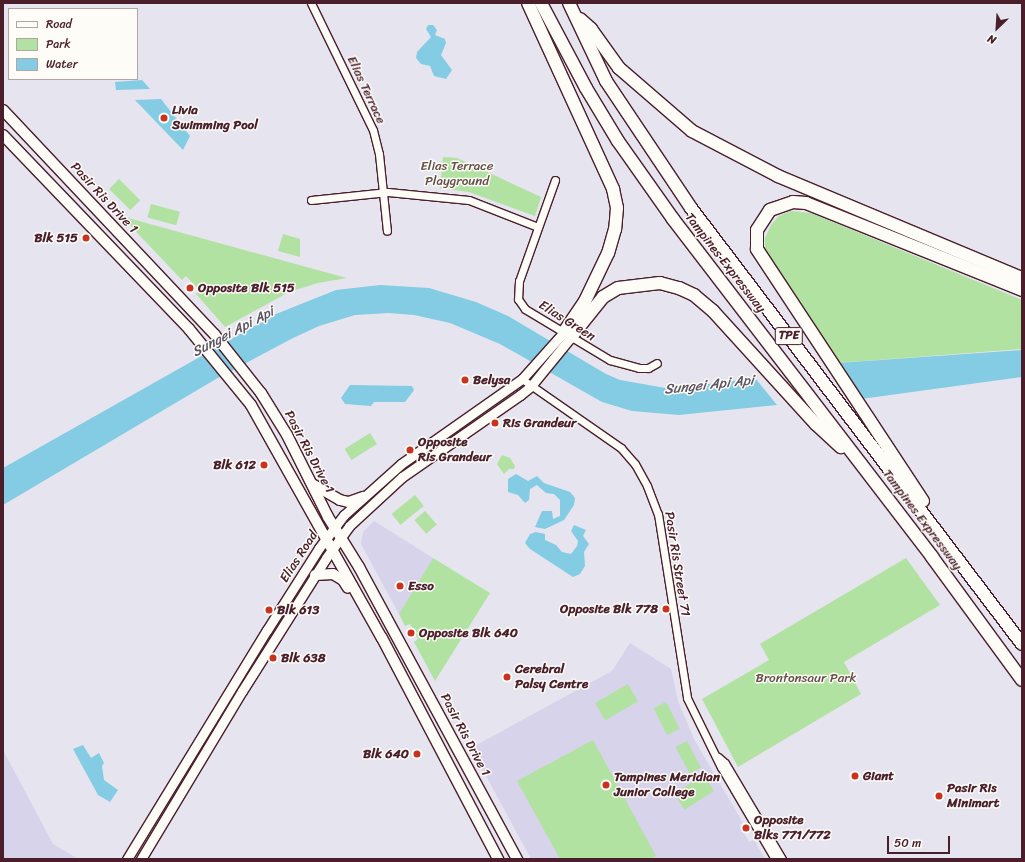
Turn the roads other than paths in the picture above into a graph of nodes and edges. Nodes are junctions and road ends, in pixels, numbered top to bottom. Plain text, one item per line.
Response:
1 (311, 3) edge
2 (528, 3) edge
3 (541, 3) edge
4 (569, 3) edge
5 (576, 16) junction
6 (3, 110) edge
7 (3, 135) edge
8 (555, 180) dead end
9 (383, 192) junction
10 (311, 200) dead end
11 (538, 227) junction
12 (387, 232) dead end
13 (1022, 278) edge
14 (1022, 290) edge
15 (568, 335) junction
16 (559, 345) junction
17 (658, 363) dead end
18 (522, 379) junction
19 (531, 386) junction
20 (865, 469) junction
21 (314, 485) junction
22 (363, 497) junction
23 (335, 527) junction
24 (341, 536) junction
25 (326, 538) junction
26 (332, 549) junction
27 (316, 575) junction
28 (979, 588) junction
29 (368, 612) junction
30 (990, 637) junction
31 (1022, 644) edge
32 (1022, 680) edge
33 (1022, 687) edge
34 (717, 757) junction
35 (127, 859) edge
36 (141, 859) edge
37 (498, 859) edge
38 (517, 859) edge
39 (775, 859) edge
40 (782, 859) edge

1 - 9 street, Elias Terrace
2 - 15 highway
3 - 20 highway, Tampines Expressway / TPE
4 - 5 highway, Tampines Expressway / TPE
5 - 13 highway
5 - 28 highway, Tampines Expressway / TPE
6 - 21 main road, Pasir Ris Drive 1
7 - 25 main road, Pasir Ris Drive 1
8 - 11 street, Elias Green
9 - 10 street
9 - 11 street
9 - 12 street, Elias Terrace
11 - 15 street, Elias Green
14 - 28 highway
15 - 16 main road, Elias Road
15 - 17 street, Elias Green
15 - 20 highway
16 - 18 main road, Elias Road
16 - 19 main road, Elias Road
18 - 19 street, Pasir Ris Street 71
18 - 22 main road, Elias Road
19 - 24 main road, Elias Road
19 - 34 street, Pasir Ris Street 71
20 - 30 highway, Tampines Expressway / TPE
21 - 22 main road
21 - 23 main road, Pasir Ris Drive 1
22 - 23 main road, Elias Road
23 - 24 main road, Pasir Ris Drive 1
23 - 25 main road, Elias Road
24 - 26 main road, Elias Road
24 - 38 main road, Pasir Ris Drive 1
25 - 26 main road, Pasir Ris Drive 1
25 - 35 main road, Elias Road
26 - 27 main road, Elias Road
26 - 29 main road, Pasir Ris Drive 1
27 - 29 main road
27 - 36 main road, Elias Road
28 - 31 highway, Tampines Expressway / TPE
29 - 37 main road, Pasir Ris Drive 1
30 - 32 highway, Tampines Expressway / TPE
30 - 33 highway
34 - 39 street, Pasir Ris Street 71
34 - 40 street, Pasir Ris Street 71

